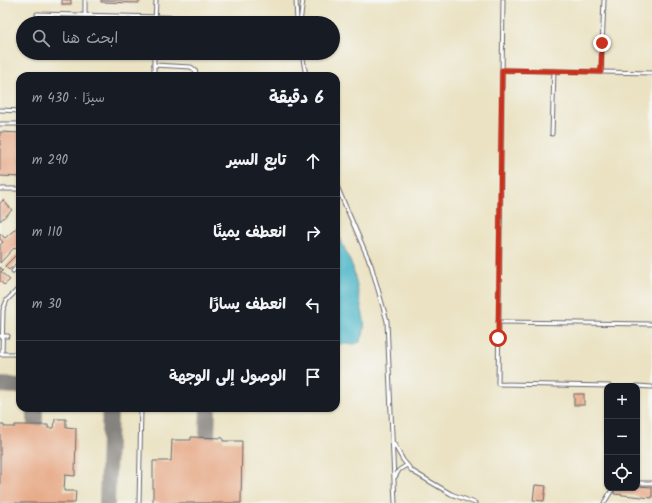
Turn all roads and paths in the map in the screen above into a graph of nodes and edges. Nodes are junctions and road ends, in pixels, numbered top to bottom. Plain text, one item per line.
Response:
1 (85, 0) edge
2 (156, 0) edge
3 (296, 0) edge
4 (303, 0) edge
5 (503, 0) edge
6 (604, 0) edge
7 (37, 14) dead end
8 (85, 15) junction
9 (120, 16) edge
10 (155, 16) edge
11 (298, 16) edge
12 (300, 16) edge
13 (154, 60) edge
14 (303, 60) edge
15 (154, 65) junction
16 (502, 70) junction
17 (554, 71) junction
18 (154, 72) edge
19 (196, 72) edge
20 (305, 72) edge
21 (601, 72) junction
22 (652, 73) edge
23 (0, 110) edge
24 (16, 111) edge
25 (0, 124) edge
26 (16, 124) edge
27 (552, 134) dead end
28 (0, 189) edge
29 (16, 189) edge
30 (340, 193) edge
31 (16, 268) edge
32 (13, 271) dead end
33 (16, 291) edge
34 (498, 322) junction
35 (652, 324) edge
36 (1, 336) edge
37 (8, 336) dead end
38 (1, 354) edge
39 (16, 354) edge
40 (604, 386) edge
41 (640, 386) edge
42 (652, 387) edge
43 (141, 412) edge
44 (393, 442) junction
45 (407, 466) junction
46 (394, 480) junction
47 (640, 483) edge
48 (652, 483) edge
49 (611, 491) edge
50 (139, 503) edge
51 (395, 503) edge
52 (475, 503) edge
53 (604, 503) edge

1 - 8 lane
2 - 10 lane
3 - 11 lane
4 - 12 lane
5 - 16 lane
6 - 21 lane
7 - 8 lane
8 - 9 lane
13 - 15 lane
14 - 20 lane
15 - 18 lane
15 - 19 lane
16 - 17 lane
16 - 34 lane
17 - 21 lane
17 - 27 lane
21 - 22 lane
23 - 24 lane
25 - 26 lane
28 - 29 lane
30 - 44 lane
31 - 32 lane
33 - 36 lane
34 - 35 lane
34 - 40 lane
36 - 37 lane
36 - 38 lane
38 - 39 lane
41 - 42 lane
43 - 50 lane
44 - 45 lane
44 - 46 lane
45 - 46 lane
45 - 52 lane
46 - 51 lane
47 - 48 lane
49 - 53 lane

